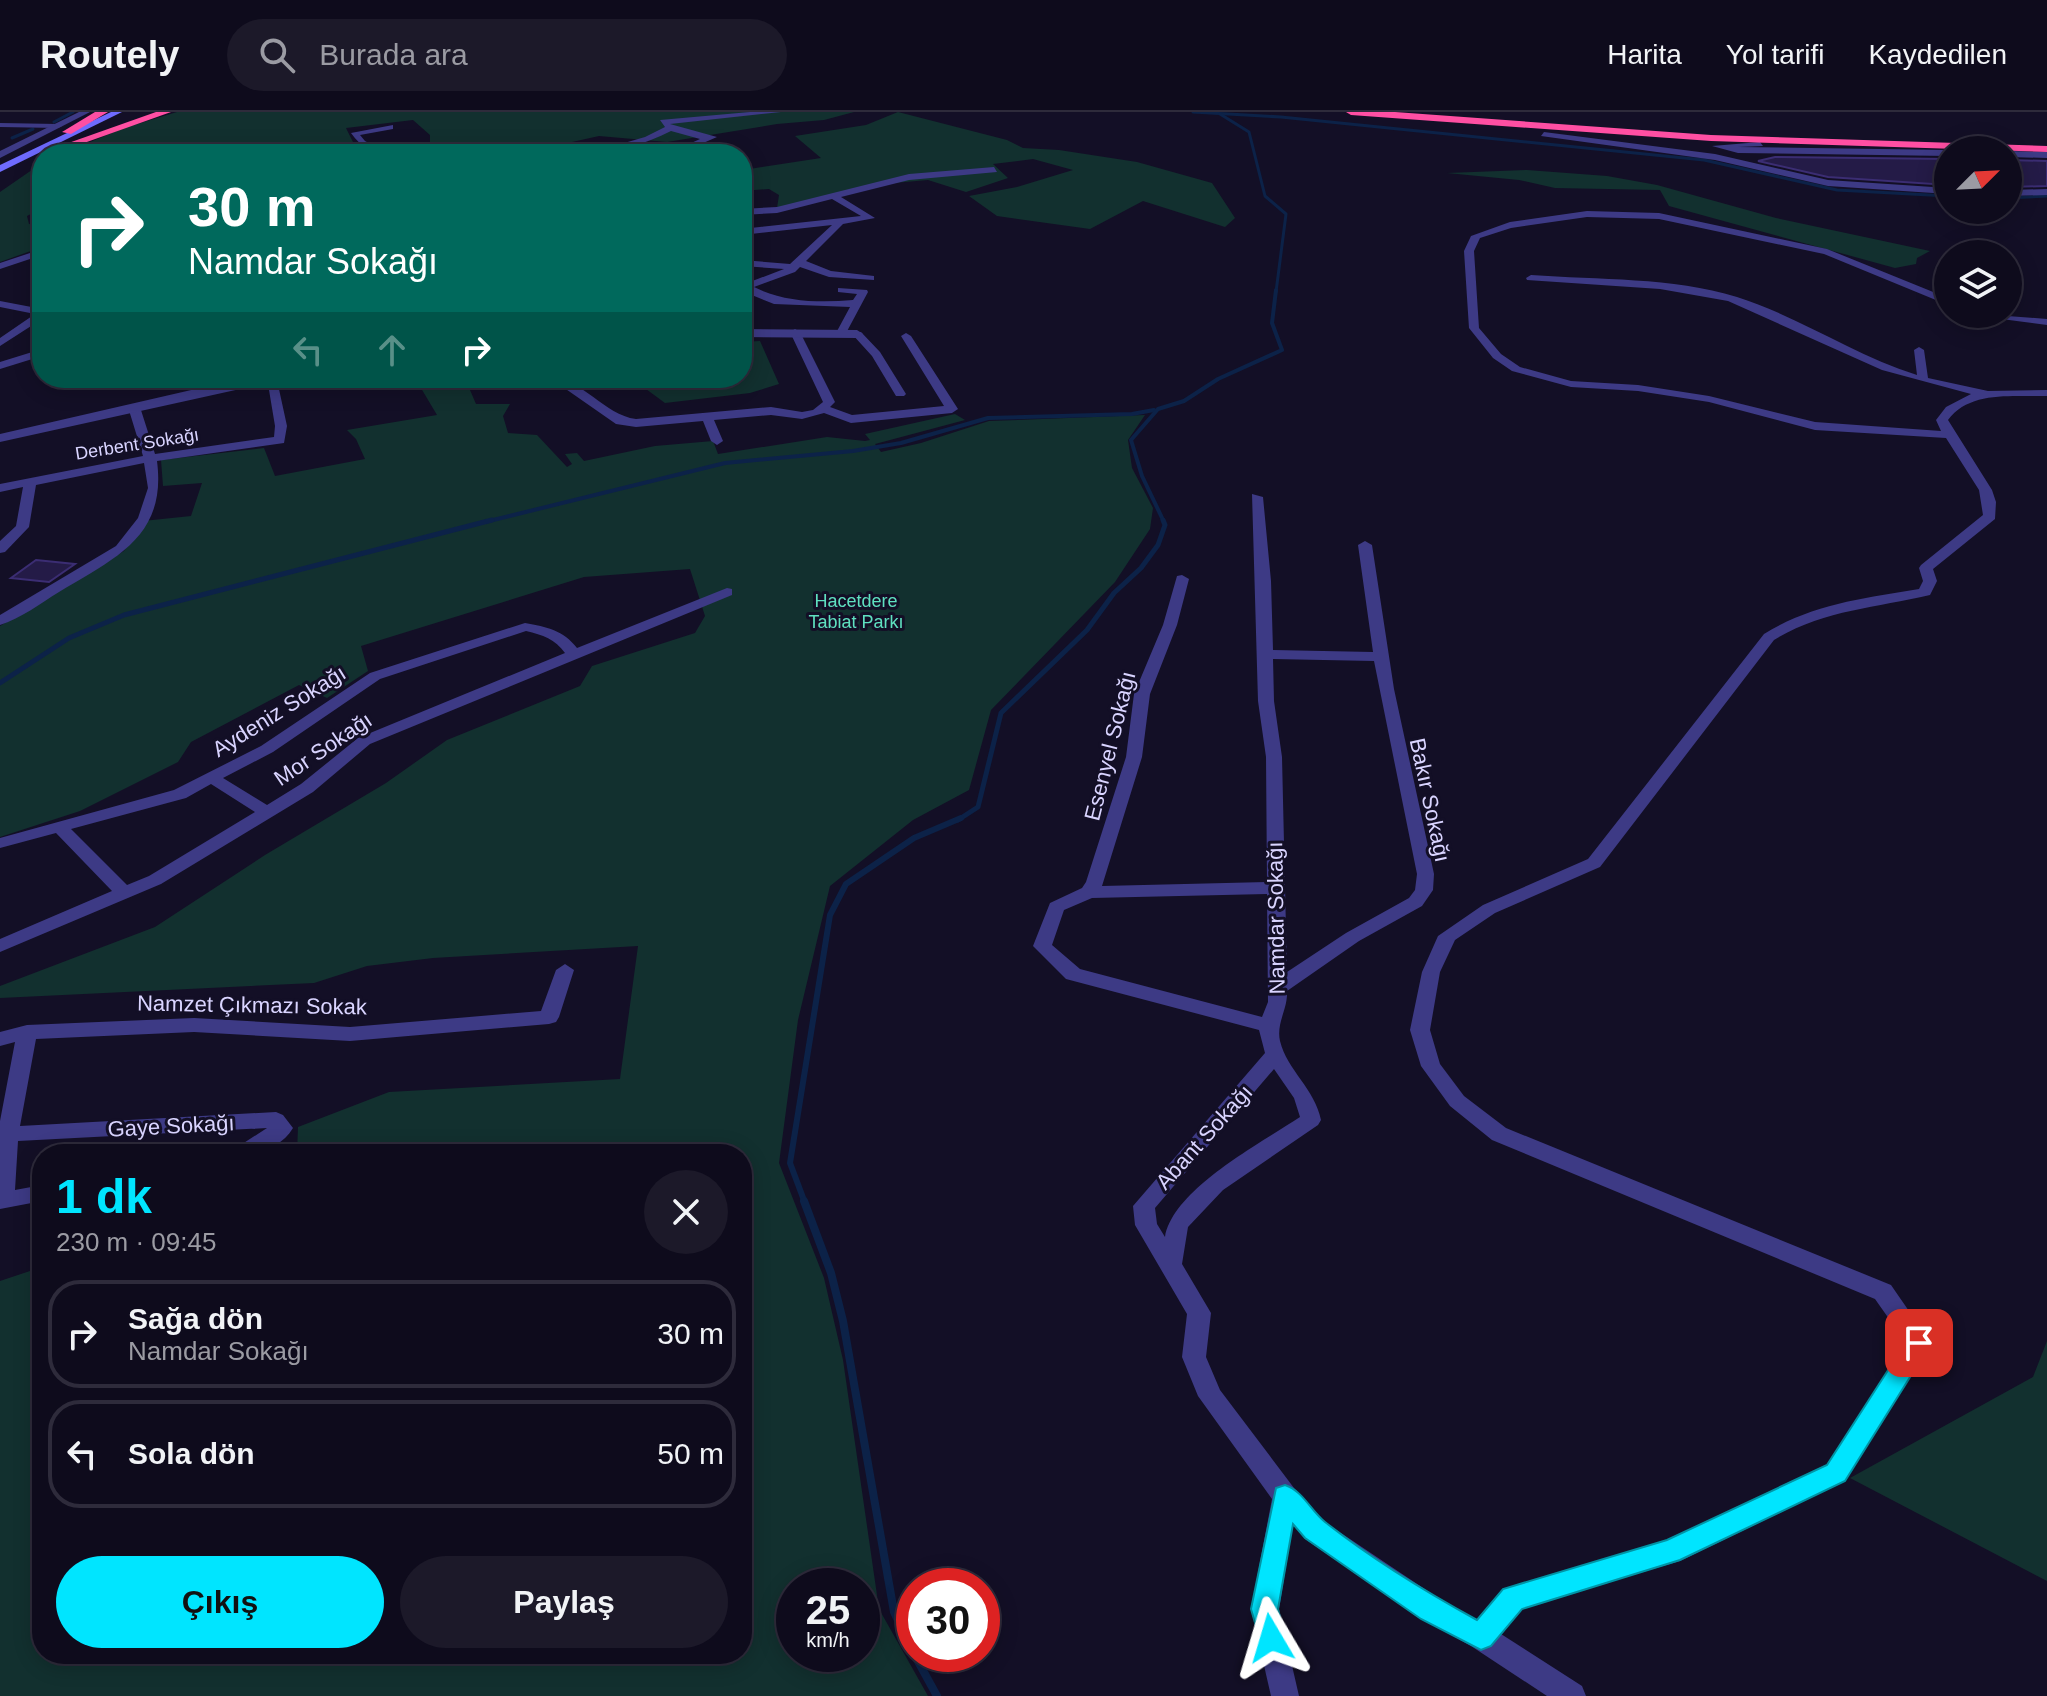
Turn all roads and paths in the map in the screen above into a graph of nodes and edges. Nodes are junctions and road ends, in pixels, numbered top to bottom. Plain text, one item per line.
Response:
1 (86, 112) edge
2 (103, 112) edge
3 (118, 112) edge
4 (136, 112) edge
5 (166, 112) edge
6 (656, 112) edge
7 (777, 112) edge
8 (1351, 112) edge
9 (1405, 112) edge
10 (1335, 113) edge
11 (0, 125) edge
12 (667, 125) junction
13 (58, 126) junction
14 (390, 127) dead end
15 (1544, 134) joint
16 (1624, 143) junction
17 (60, 144) junction
18 (364, 144) edge
19 (626, 144) edge
20 (697, 144) edge
21 (1760, 144) joint
22 (1716, 146) junction
23 (1934, 149) edge
24 (2047, 150) edge
25 (2022, 152) edge
26 (1934, 153) edge
27 (0, 155) edge
28 (32, 156) edge
29 (32, 163) edge
30 (0, 169) edge
31 (994, 170) dead end
32 (0, 180) edge
33 (1934, 188) edge
34 (2047, 192) edge
35 (2022, 193) edge
36 (835, 197) junction
37 (777, 210) junction
38 (752, 211) edge
39 (838, 224) junction
40 (787, 228) junction
41 (752, 230) edge
42 (32, 255) edge
43 (752, 264) edge
44 (0, 266) edge
45 (794, 266) junction
46 (870, 278) dead end
47 (1531, 278) dead end
48 (752, 285) edge
49 (842, 290) dead end
50 (752, 291) edge
51 (1934, 296) edge
52 (857, 303) junction
53 (0, 304) edge
54 (32, 311) edge
55 (2022, 319) edge
56 (32, 320) edge
57 (2047, 322) edge
58 (795, 332) junction
59 (752, 333) edge
60 (841, 333) junction
61 (857, 334) joint
62 (906, 336) dead end
63 (0, 343) edge
64 (1919, 350) dead end
65 (32, 355) edge
66 (0, 366) edge
67 (1923, 380) junction
68 (232, 388) edge
69 (279, 388) edge
70 (571, 388) edge
71 (2047, 393) edge
72 (900, 394) dead end
73 (1993, 394) junction
74 (2047, 401) edge
75 (134, 407) junction
76 (824, 409) junction
77 (707, 417) junction
78 (1948, 435) junction
79 (0, 438) edge
80 (717, 441) dead end
81 (150, 458) junction
82 (30, 481) junction
83 (0, 488) edge
84 (1257, 497) dead end
85 (1365, 545) dead end
86 (0, 549) edge
87 (1182, 579) dead end
88 (727, 592) dead end
89 (0, 621) edge
90 (573, 653) junction
91 (1265, 654) junction
92 (1381, 657) junction
93 (212, 778) junction
94 (267, 812) junction
95 (60, 827) junction
96 (0, 843) edge
97 (1276, 888) junction
98 (123, 892) junction
99 (1089, 892) junction
100 (0, 946) edge
101 (565, 970) dead end
102 (1278, 988) junction
103 (1269, 1026) junction
104 (27, 1032) junction
105 (0, 1039) edge
106 (1275, 1055) junction
107 (8, 1134) junction
108 (258, 1144) edge
109 (32, 1195) edge
110 (2, 1201) edge
111 (1171, 1263) junction
112 (1285, 1496) junction
113 (1481, 1637) junction
114 (1285, 1696) edge
115 (1572, 1696) edge

1 - 13 street
2 - 17 highway
3 - 17 main road
4 - 17 main road
5 - 17 highway
6 - 12 street
7 - 12 street
8 - 24 highway
9 - 24 highway
10 - 15 highway
11 - 13 street
12 - 19 street
12 - 20 street
13 - 27 street
14 - 18 street
15 - 16 street
16 - 22 street
16 - 33 street
21 - 22 street
21 - 23 highway
22 - 26 street
24 - 25 highway
28 - 30 main road
29 - 32 main road
31 - 36 street
34 - 35 street
36 - 37 street
36 - 39 street
37 - 38 street
37 - 40 street
39 - 40 street
39 - 45 street
40 - 41 street
42 - 44 street
43 - 45 street
45 - 46 street
45 - 48 street
47 - 67 street
49 - 52 street
50 - 52 street
51 - 78 street
52 - 60 street
53 - 54 street
55 - 57 street
56 - 63 street
58 - 59 street
58 - 60 street
58 - 76 street
60 - 61 street
61 - 72 street
62 - 76 street
64 - 67 street
65 - 66 street
67 - 73 street
68 - 75 street
69 - 81 street, Derbent Sokağı
70 - 77 street
71 - 73 street
73 - 74 street
73 - 78 street
75 - 79 street
75 - 81 street
76 - 77 street
77 - 80 street
78 - 113 street
81 - 82 street, Derbent Sokağı
81 - 89 street
82 - 83 street, Derbent Sokağı
82 - 86 street
84 - 91 street, Namdar Sokağı
85 - 92 street, Bakır Sokağı
87 - 99 street, Esenyel Sokağı
88 - 90 street, Mor Sokağı
90 - 93 street, Aydeniz Sokağı
90 - 94 street, Mor Sokağı
91 - 92 street
91 - 97 street, Namdar Sokağı
92 - 102 street, Bakır Sokağı
93 - 94 street
93 - 95 street, Aydeniz Sokağı
94 - 98 street, Mor Sokağı
95 - 96 street, Aydeniz Sokağı
95 - 98 street
97 - 99 street
97 - 102 street, Namdar Sokağı
98 - 100 street, Mor Sokağı
99 - 103 street
101 - 104 street, Namzet Çıkmazı Sokak
102 - 103 street, Namdar Sokağı
103 - 106 street, Namdar Sokağı
104 - 105 street, Namzet Çıkmazı Sokak
104 - 107 street
106 - 111 street, Abant Sokağı
106 - 111 street, Namdar Sokağı
107 - 108 street, Gaye Sokağı
107 - 110 street
109 - 110 street
111 - 112 street
112 - 113 street
112 - 114 street
113 - 115 street

